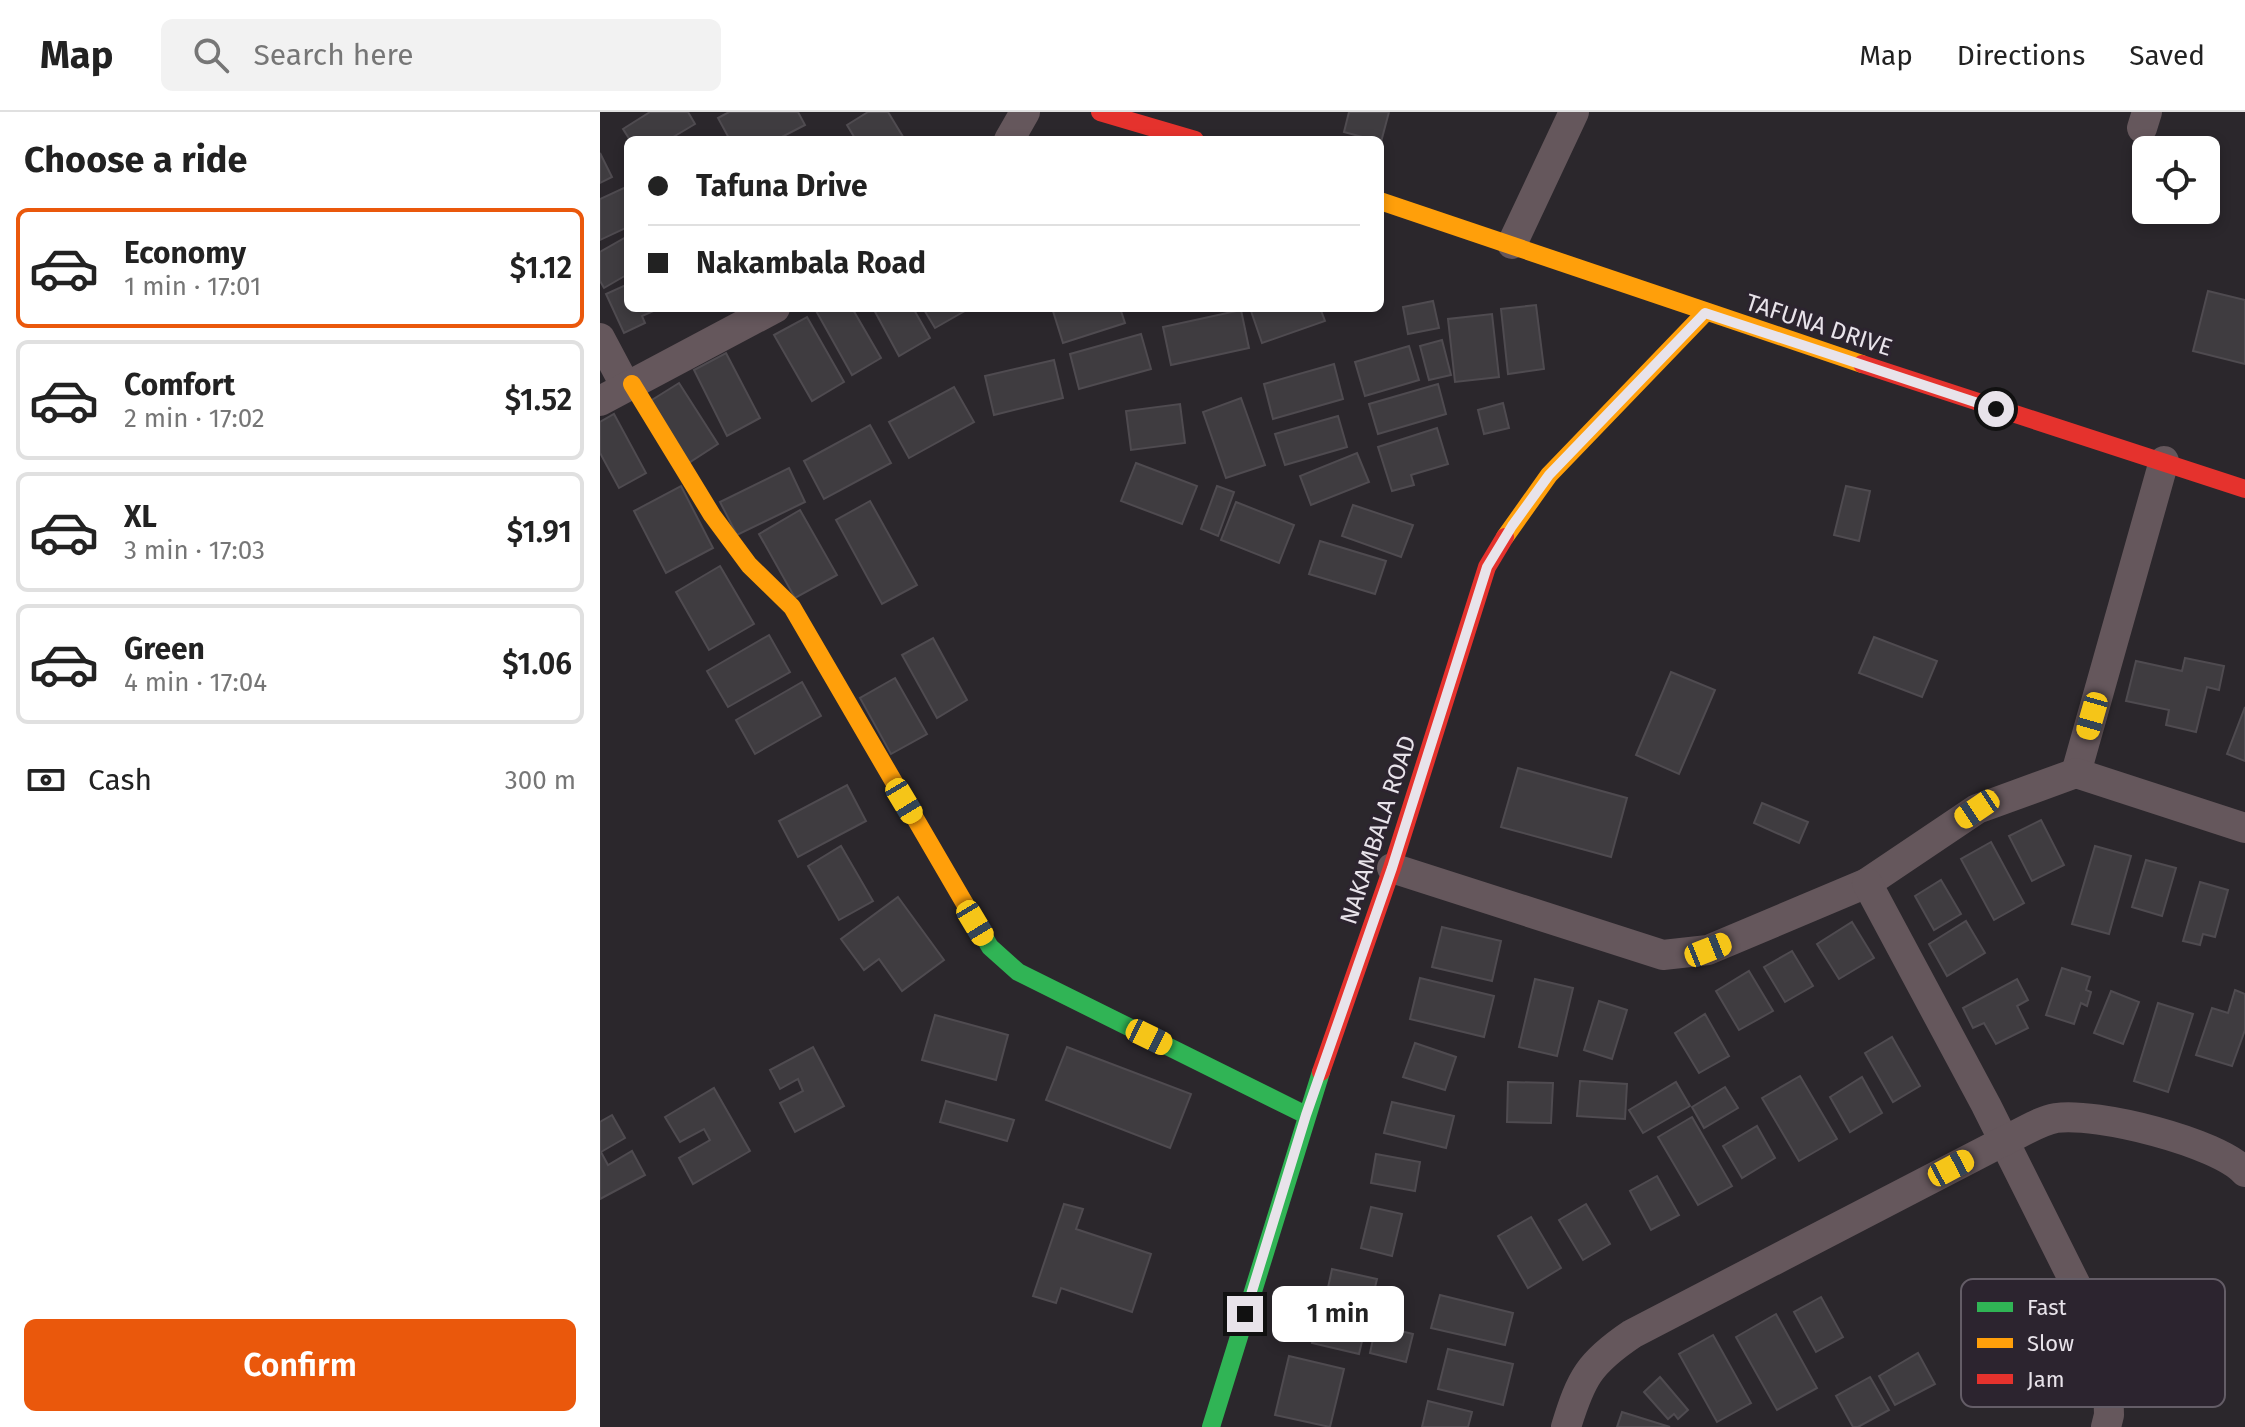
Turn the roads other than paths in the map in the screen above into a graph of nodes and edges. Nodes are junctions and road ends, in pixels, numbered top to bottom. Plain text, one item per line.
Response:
1 (1025, 112) edge
2 (1100, 112) edge
3 (1574, 112) edge
4 (1180, 128) edge
5 (1011, 136) edge
6 (1384, 202) edge
7 (1512, 244) junction
8 (767, 312) edge
9 (1705, 313) junction
10 (600, 338) edge
11 (619, 390) edge
12 (2164, 461) junction
13 (2245, 489) edge
14 (2076, 773) junction
15 (2245, 828) edge
16 (1392, 868) junction
17 (1867, 883) junction
18 (1306, 1115) junction
19 (2004, 1141) junction
20 (2245, 1172) edge
21 (2073, 1279) edge
22 (2109, 1407) edge
23 (1211, 1427) edge
24 (1566, 1427) edge
25 (2106, 1427) edge

1 - 5 street
2 - 4 main road
3 - 7 street
6 - 7 main road, TAFUNA DRIVE
7 - 9 main road, TAFUNA DRIVE
8 - 11 street
9 - 12 main road, TAFUNA DRIVE
9 - 16 main road, NAKAMBALA ROAD
10 - 11 street
11 - 18 main road
12 - 13 main road, TAFUNA DRIVE
12 - 14 street
14 - 15 street
14 - 17 street
16 - 17 street
16 - 18 main road, NAKAMBALA ROAD
17 - 19 street
18 - 23 main road, NAKAMBALA ROAD
19 - 20 street
19 - 21 street
19 - 24 street
22 - 25 street

